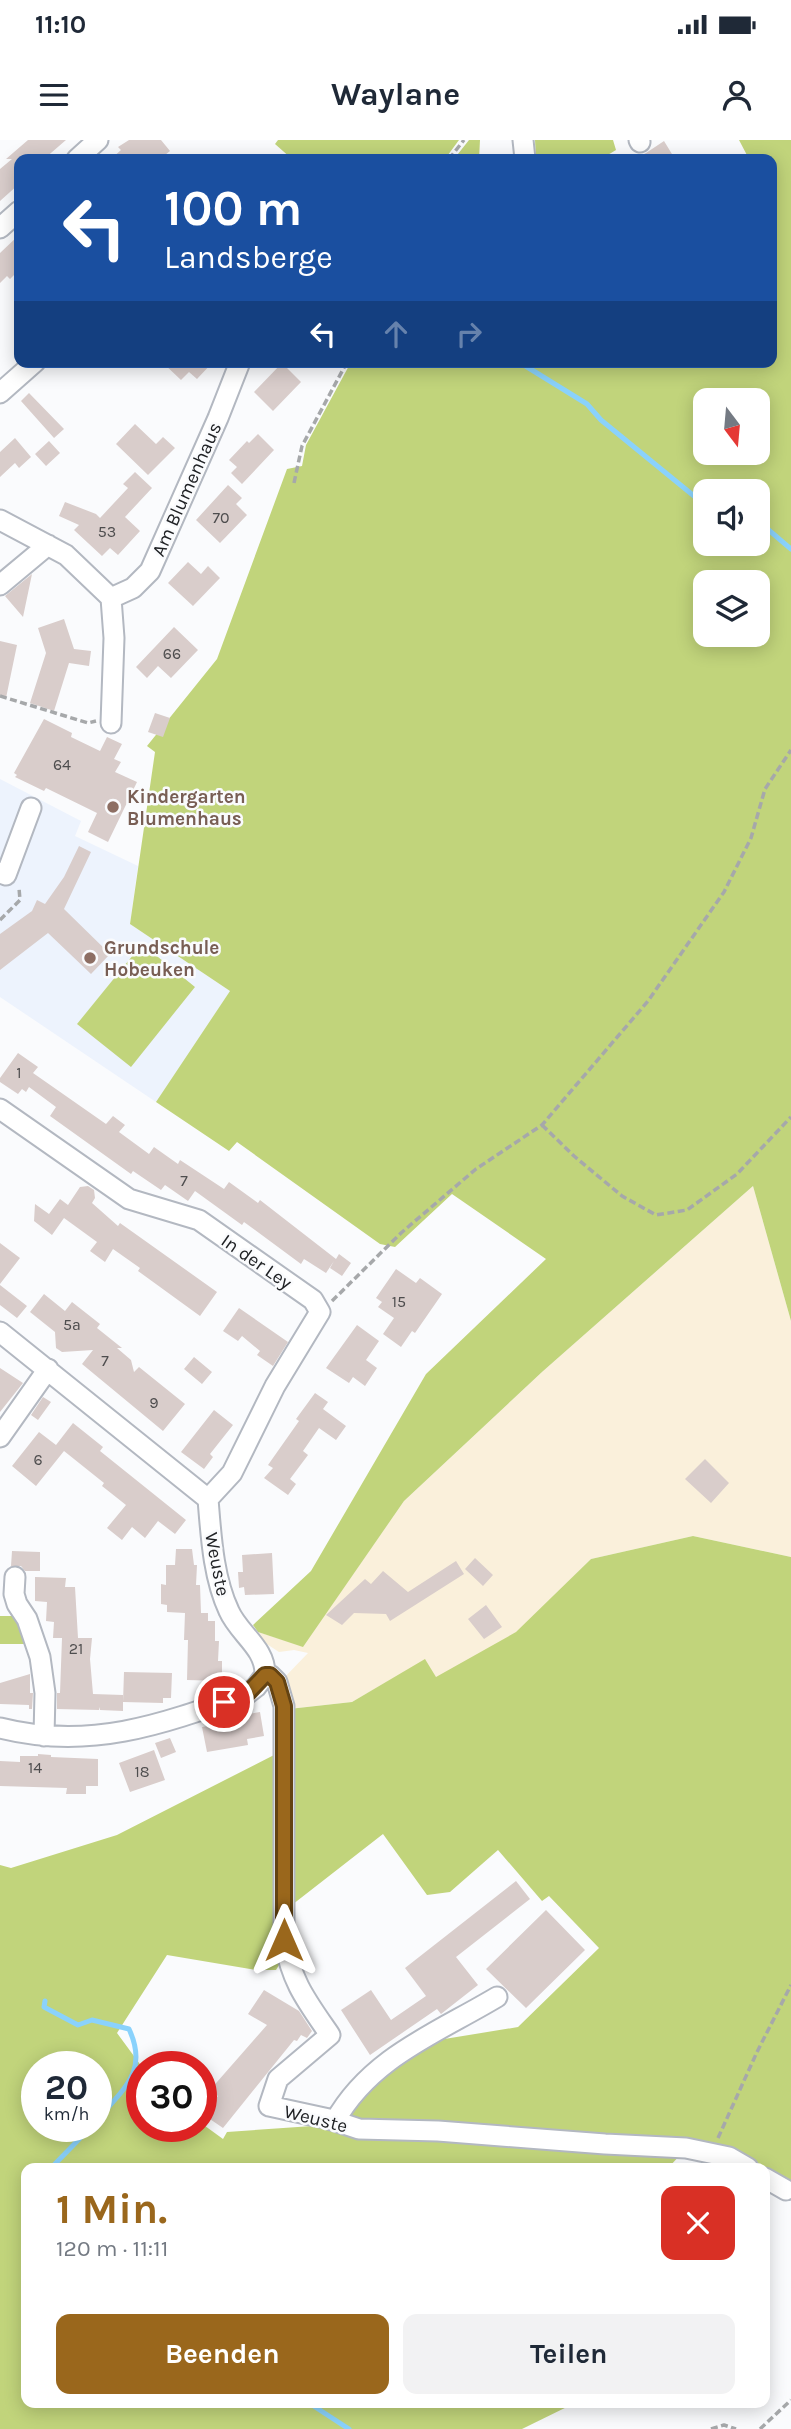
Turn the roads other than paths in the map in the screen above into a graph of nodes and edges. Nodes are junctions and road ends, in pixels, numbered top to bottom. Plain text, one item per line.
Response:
1 (98, 140) edge
2 (83, 154) edge
3 (14, 215) edge
4 (0, 228) edge
5 (28, 368) edge
6 (238, 368) edge
7 (0, 393) edge
8 (0, 520) edge
9 (48, 545) junction
10 (0, 585) edge
11 (111, 598) junction
12 (111, 720) road end
13 (32, 808) dead end
14 (3, 874) edge
15 (0, 1108) edge
16 (0, 1332) edge
17 (48, 1369) junction
18 (0, 1437) edge
19 (208, 1499) junction
20 (15, 1577) dead end
21 (265, 1675) junction
22 (0, 1728) edge
23 (44, 1735) junction
24 (497, 1997) dead end
25 (335, 2121) junction
26 (739, 2163) edge
27 (770, 2181) edge
28 (786, 2190) dead end

1 - 2 street
3 - 4 street
5 - 7 street
6 - 11 street, Am Blumenhaus
8 - 9 street
9 - 10 street
9 - 11 street
11 - 12 street
13 - 14 street
15 - 19 street, In der Ley
16 - 17 street
17 - 18 street
17 - 19 street
19 - 21 street, Weuste
20 - 23 street
21 - 23 street
21 - 25 street, Weuste
22 - 23 street
24 - 25 street
25 - 26 street, Weuste
27 - 28 street

